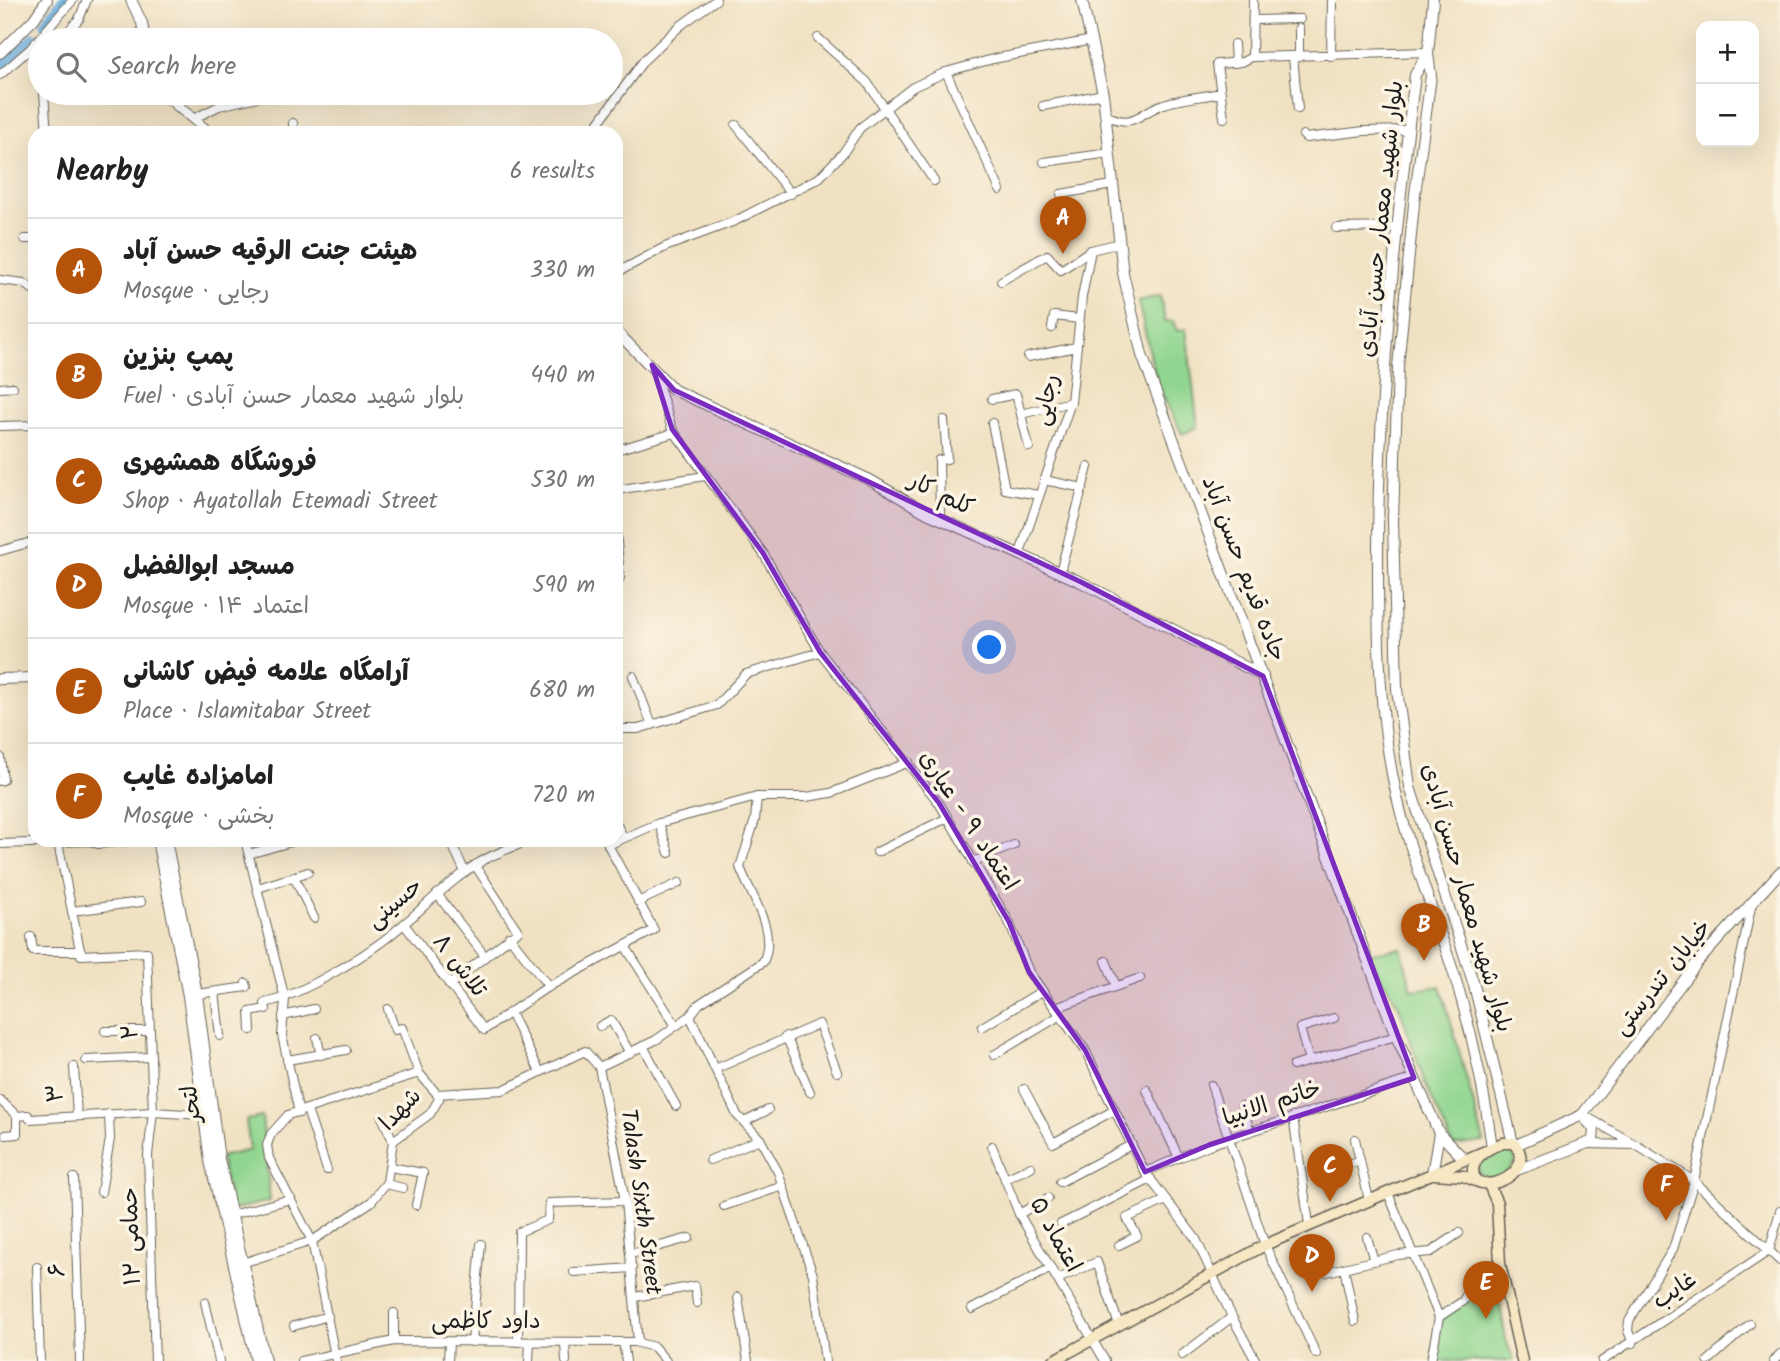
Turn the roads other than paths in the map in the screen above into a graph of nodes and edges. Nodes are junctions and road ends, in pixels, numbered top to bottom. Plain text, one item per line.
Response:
1 (47, 0) edge
2 (73, 0) edge
3 (86, 0) edge
4 (131, 0) edge
5 (716, 0) edge
6 (1082, 0) edge
7 (1253, 0) edge
8 (1332, 0) edge
9 (1433, 0) edge
10 (66, 9) junction
11 (79, 19) junction
12 (1253, 20) junction
13 (48, 28) edge
14 (71, 28) edge
15 (143, 28) edge
16 (818, 38) dead end
17 (1092, 40) junction
18 (1234, 44) dead end
19 (28, 50) edge
20 (0, 52) edge
21 (1428, 53) junction
22 (1331, 56) junction
23 (1252, 57) junction
24 (1296, 57) junction
25 (1236, 63) junction
26 (946, 72) junction
27 (0, 75) edge
28 (623, 89) edge
29 (1221, 93) junction
30 (1103, 94) junction
31 (45, 105) edge
32 (176, 105) edge
33 (223, 105) edge
34 (611, 105) edge
35 (1043, 106) dead end
36 (886, 108) junction
37 (1298, 108) dead end
38 (1106, 115) junction
39 (1224, 118) dead end
40 (193, 119) junction
41 (1120, 121) junction
42 (293, 122) dead end
43 (736, 125) dead end
44 (46, 126) edge
45 (201, 126) edge
46 (293, 126) edge
47 (596, 126) edge
48 (1408, 130) junction
49 (1303, 135) dead end
50 (1108, 137) junction
51 (1110, 153) junction
52 (1044, 162) dead end
53 (934, 181) dead end
54 (1112, 186) junction
55 (1000, 190) dead end
56 (791, 194) junction
57 (1061, 194) dead end
58 (1336, 228) dead end
59 (1396, 228) junction
60 (1119, 243) junction
61 (1091, 250) junction
62 (623, 269) edge
63 (0, 280) edge
64 (1001, 281) dead end
65 (28, 286) edge
66 (1079, 319) junction
67 (1052, 328) dead end
68 (623, 338) edge
69 (1076, 347) junction
70 (1028, 357) dead end
71 (652, 365) junction
72 (13, 387) dead end
73 (0, 388) edge
74 (992, 399) dead end
75 (1071, 402) junction
76 (1021, 414) junction
77 (944, 420) dead end
78 (992, 423) dead end
79 (28, 425) edge
80 (0, 426) edge
81 (674, 433) junction
82 (1029, 447) dead end
83 (623, 448) edge
84 (1088, 467) dead end
85 (705, 476) junction
86 (1044, 480) junction
87 (1083, 488) junction
88 (623, 489) edge
89 (1038, 495) junction
90 (940, 519) junction
91 (28, 543) edge
92 (0, 551) edge
93 (1020, 553) junction
94 (1060, 572) junction
95 (820, 652) junction
96 (633, 676) dead end
97 (1263, 677) junction
98 (28, 678) edge
99 (0, 679) edge
100 (652, 725) junction
101 (623, 729) edge
102 (0, 757) edge
103 (909, 762) junction
104 (1, 780) edge
105 (757, 797) junction
106 (947, 818) junction
107 (660, 823) junction
108 (623, 837) edge
109 (0, 844) edge
110 (28, 844) edge
111 (1014, 845) dead end
112 (59, 847) edge
113 (158, 847) edge
114 (167, 847) edge
115 (247, 847) edge
116 (274, 847) edge
117 (453, 847) edge
118 (507, 847) edge
119 (609, 847) edge
120 (877, 852) dead end
121 (669, 853) dead end
122 (249, 854) junction
123 (973, 862) junction
124 (475, 865) junction
125 (308, 872) dead end
126 (1780, 872) edge
127 (465, 873) junction
128 (294, 877) junction
129 (679, 883) dead end
130 (258, 888) junction
131 (437, 894) junction
132 (1753, 901) junction
133 (141, 902) dead end
134 (638, 902) junction
135 (72, 911) junction
136 (314, 918) dead end
137 (404, 924) junction
138 (509, 936) junction
139 (31, 937) dead end
140 (625, 946) junction
141 (80, 951) junction
142 (484, 955) junction
143 (1106, 961) dead end
144 (1140, 978) dead end
145 (246, 984) dead end
146 (449, 985) junction
147 (1115, 986) junction
148 (549, 987) junction
149 (1042, 991) junction
150 (215, 992) junction
151 (197, 994) junction
152 (285, 999) junction
153 (314, 1009) dead end
154 (388, 1010) dead end
155 (1058, 1012) junction
156 (510, 1013) junction
157 (282, 1016) junction
158 (690, 1016) junction
159 (1334, 1018) dead end
160 (600, 1026) dead end
161 (676, 1026) junction
162 (982, 1027) dead end
163 (251, 1030) dead end
164 (105, 1031) dead end
165 (150, 1031) junction
166 (220, 1036) dead end
167 (786, 1036) junction
168 (1396, 1036) junction
169 (317, 1038) dead end
170 (643, 1046) junction
171 (346, 1050) dead end
172 (630, 1053) junction
173 (321, 1055) junction
174 (994, 1055) dead end
175 (151, 1057) junction
176 (201, 1058) junction
177 (86, 1060) dead end
178 (287, 1060) junction
179 (1309, 1061) junction
180 (1293, 1066) dead end
181 (74, 1067) dead end
182 (599, 1067) junction
183 (715, 1069) junction
184 (540, 1072) junction
185 (837, 1072) dead end
186 (419, 1073) junction
187 (1414, 1078) junction
188 (1211, 1085) dead end
189 (1024, 1089) dead end
190 (1147, 1090) dead end
191 (810, 1092) dead end
192 (437, 1094) junction
193 (0, 1100) edge
194 (1242, 1105) dead end
195 (676, 1106) dead end
196 (768, 1110) dead end
197 (1113, 1111) junction
198 (153, 1112) junction
199 (303, 1112) junction
200 (109, 1114) junction
201 (207, 1114) junction
202 (1583, 1115) junction
203 (17, 1116) junction
204 (77, 1116) junction
205 (382, 1117) dead end
206 (1293, 1117) junction
207 (744, 1122) junction
208 (1250, 1131) junction
209 (1439, 1133) junction
210 (6, 1135) dead end
211 (760, 1139) junction
212 (1227, 1139) junction
213 (1355, 1139) dead end
214 (393, 1140) junction
215 (1515, 1144) junction
216 (1587, 1144) junction
217 (1131, 1145) junction
218 (1636, 1145) junction
219 (992, 1146) dead end
220 (1487, 1149) junction
221 (1179, 1158) junction
222 (1464, 1159) junction
223 (710, 1160) dead end
224 (1360, 1161) junction
225 (390, 1167) junction
226 (1031, 1167) dead end
227 (1332, 1168) dead end
228 (327, 1170) dead end
229 (1517, 1170) junction
230 (1432, 1174) junction
231 (1148, 1175) junction
232 (74, 1178) dead end
233 (1005, 1180) junction
234 (1476, 1181) junction
235 (1694, 1181) junction
236 (1060, 1182) dead end
237 (386, 1184) junction
238 (1489, 1185) junction
239 (783, 1186) junction
240 (403, 1188) dead end
241 (101, 1192) dead end
242 (1388, 1193) junction
243 (1048, 1198) dead end
244 (291, 1199) junction
245 (1166, 1200) junction
246 (1369, 1200) junction
247 (625, 1201) junction
248 (416, 1205) dead end
249 (723, 1206) dead end
250 (1780, 1211) edge
251 (1019, 1214) junction
252 (231, 1215) junction
253 (1061, 1224) dead end
254 (1309, 1224) junction
255 (1459, 1233) dead end
256 (1367, 1237) dead end
257 (689, 1238) dead end
258 (312, 1241) junction
259 (481, 1244) dead end
260 (1119, 1245) dead end
261 (1265, 1245) junction
262 (1769, 1251) junction
263 (631, 1254) junction
264 (1412, 1254) junction
265 (1374, 1261) junction
266 (1780, 1261) edge
267 (242, 1263) junction
268 (1492, 1266) dead end
269 (37, 1267) dead end
270 (632, 1268) junction
271 (1051, 1268) junction
272 (1344, 1268) junction
273 (575, 1272) dead end
274 (1327, 1272) dead end
275 (1212, 1275) junction
276 (1058, 1279) junction
277 (635, 1297) junction
278 (738, 1297) dead end
279 (205, 1302) dead end
280 (696, 1303) dead end
281 (972, 1309) dead end
282 (394, 1313) dead end
283 (328, 1316) junction
284 (1232, 1317) junction
285 (1438, 1317) junction
286 (1355, 1321) dead end
287 (1750, 1324) dead end
288 (294, 1325) dead end
289 (1119, 1325) junction
290 (1092, 1340) junction
291 (394, 1341) junction
292 (449, 1342) junction
293 (472, 1342) junction
294 (517, 1342) junction
295 (530, 1342) junction
296 (565, 1342) junction
297 (623, 1342) junction
298 (638, 1342) junction
299 (1633, 1343) junction
300 (1316, 1354) dead end
301 (1780, 1354) edge
302 (1182, 1355) dead end
303 (336, 1357) edge
304 (40, 1361) edge
305 (80, 1361) edge
306 (155, 1361) edge
307 (219, 1361) edge
308 (256, 1361) edge
309 (265, 1361) edge
310 (302, 1361) edge
311 (448, 1361) edge
312 (529, 1361) edge
313 (566, 1361) edge
314 (626, 1361) edge
315 (666, 1361) edge
316 (748, 1361) edge
317 (825, 1361) edge
318 (1053, 1361) edge
319 (1105, 1361) edge
320 (1256, 1361) edge
321 (1431, 1361) edge
322 (1522, 1361) edge
323 (1602, 1361) edge
324 (1708, 1361) edge
325 (1774, 1361) edge

1 - 20 street
2 - 10 street
3 - 11 street
4 - 15 street
5 - 28 street
6 - 17 street, جاده قدیم حسن آباد
7 - 12 street
8 - 22 street
9 - 21 street
10 - 11 street
10 - 13 street
11 - 14 street
12 - 23 street
12 - 24 street
16 - 36 street
17 - 26 street
17 - 30 street, جاده قدیم حسن آباد
18 - 25 street
19 - 27 street
21 - 22 street
21 - 48 street, بلوار شهید معمار حسن آبادی
21 - 215 street, بلوار شهید معمار حسن آبادی
22 - 24 street
23 - 24 street
23 - 25 street
24 - 37 street
25 - 29 street
26 - 36 street
26 - 55 street
29 - 39 street
29 - 41 street
30 - 35 street
30 - 38 street, جاده قدیم حسن آباد
31 - 44 street
32 - 40 street
33 - 40 street
34 - 47 street
36 - 53 street
36 - 56 street
38 - 41 street
38 - 50 street, جاده قدیم حسن آباد
40 - 45 street
41 - 50 street
42 - 46 street
43 - 56 street
48 - 49 street
48 - 59 street, بلوار شهید معمار حسن آبادی
50 - 51 street, جاده قدیم حسن آباد
51 - 52 street
51 - 54 street, جاده قدیم حسن آباد
54 - 57 street
54 - 60 street, جاده قدیم حسن آباد
56 - 62 street
58 - 59 street
59 - 220 street, بلوار شهید معمار حسن آبادی
60 - 61 street
60 - 97 street, جاده قدیم حسن آباد
61 - 64 street
61 - 66 street, رجایی
63 - 65 street
66 - 67 street
66 - 69 street, رجایی
68 - 71 street, کلم کار
69 - 70 street
69 - 75 street, رجایی
71 - 81 street, اعتماد ۹ - عیاری
71 - 90 street, کلم کار
72 - 73 street
74 - 76 street
75 - 76 street
75 - 86 street, رجایی
76 - 82 street
77 - 90 street
78 - 89 street
79 - 80 street
81 - 83 street
81 - 85 street, اعتماد ۹ - عیاری
84 - 87 street
85 - 88 street
85 - 95 street, اعتماد ۹ - عیاری
86 - 87 street
86 - 89 street, رجایی
87 - 94 street
89 - 93 street, رجایی
90 - 93 street, کلم کار
91 - 92 street
93 - 94 street, کلم کار
94 - 97 street, کلم کار
95 - 100 street
95 - 103 street, اعتماد ۹ - عیاری
96 - 100 street
97 - 168 street, جاده قدیم حسن آباد
98 - 99 street
100 - 101 street
102 - 104 street
103 - 105 street
103 - 106 street, اعتماد ۹ - عیاری
105 - 107 street
105 - 158 street
106 - 120 street
106 - 123 street, اعتماد ۹ - عیاری
107 - 108 street
107 - 121 street
109 - 110 street
111 - 123 street
112 - 135 street
113 - 176 street, لتحر
114 - 151 street, لتحر
115 - 122 street
116 - 122 street
117 - 127 street
118 - 124 street, حسینی
119 - 134 street
122 - 130 street
123 - 149 street, اعتماد ۹ - عیاری
124 - 127 street, حسینی
124 - 138 street
125 - 128 street
126 - 132 street, خیابان تندرستی
127 - 131 street, حسینی
128 - 130 street
128 - 136 street
129 - 134 street
130 - 152 street
131 - 137 street, حسینی
131 - 142 street
132 - 202 street, خیابان تندرستی
132 - 235 street
133 - 135 street
134 - 140 street
135 - 141 street
137 - 146 street, تلاش ۸
137 - 152 street, حسینی
138 - 142 street
138 - 148 street
139 - 141 street
140 - 148 street
140 - 161 street
141 - 165 street, ۲
142 - 146 street
143 - 147 street
144 - 147 street
145 - 150 street
146 - 156 street, تلاش ۸
147 - 155 street
148 - 156 street
149 - 155 street, اعتماد ۹ - عیاری
149 - 162 street
150 - 151 street
150 - 166 street
151 - 176 street, لتحر
152 - 157 street
152 - 163 street, حسینی
153 - 157 street
154 - 186 street
155 - 174 street
155 - 197 street, اعتماد ۹ - عیاری
156 - 184 street
157 - 178 street
158 - 161 street
158 - 183 street
159 - 179 street
160 - 172 street
161 - 170 street
164 - 165 street
165 - 175 street, ۲
167 - 183 street
167 - 185 street
167 - 191 street
168 - 179 street
168 - 187 street, جاده قدیم حسن آباد
169 - 173 street
170 - 172 street
170 - 195 street
171 - 173 street
172 - 182 street
173 - 178 street
175 - 177 street
175 - 198 street, ۲
176 - 201 street, لتحر
178 - 199 street
179 - 180 street
181 - 204 street, ۳
182 - 184 street
182 - 247 street, Talash Sixth Street
183 - 207 street
184 - 192 street
186 - 192 street
186 - 199 street
187 - 206 street, خاتم الانبیا
187 - 209 street, جاده قدیم حسن آباد
188 - 212 street
189 - 197 street
190 - 221 street
192 - 214 street, شهدا
193 - 203 street
194 - 208 street
196 - 207 street
197 - 217 street, اعتماد ۹ - عیاری
198 - 200 street
198 - 201 street
198 - 306 street, حمامی ۱۲
199 - 228 street
199 - 244 street
200 - 204 street
200 - 241 street
201 - 252 street, لتحر
201 - 308 street, لتحر
202 - 215 street
202 - 216 street
202 - 218 street
203 - 204 street
203 - 210 street
205 - 214 street
206 - 208 street, خاتم الانبیا
206 - 254 street
207 - 211 street
208 - 212 street, خاتم الانبیا
209 - 222 street, جاده قدیم حسن آباد
209 - 230 street
211 - 223 street
211 - 239 street
212 - 221 street, خاتم الانبیا
212 - 261 street
213 - 224 street
214 - 225 street, شهدا
215 - 220 main road
215 - 229 main road
216 - 218 street
216 - 229 street
217 - 231 street, اعتماد ۹ - عیاری
217 - 236 street
218 - 235 street
219 - 233 street, اعتماد ۵
220 - 222 main road
220 - 234 main road
221 - 231 street, خاتم الانبیا
222 - 230 main road
224 - 227 street
224 - 246 street
225 - 237 street, شهدا
225 - 248 street
226 - 233 street
229 - 238 main road
230 - 234 main road
230 - 242 main road
231 - 245 street, اعتماد ۹ - عیاری
231 - 253 street, خاتم الانبیا
232 - 305 street, ۶
233 - 251 street, اعتماد ۵
234 - 238 main road
235 - 262 street
235 - 299 street
237 - 240 street
237 - 258 street
238 - 322 main road
239 - 249 street
239 - 317 street
242 - 246 main road
242 - 264 street
243 - 251 street
244 - 252 street
244 - 258 street
245 - 260 street
245 - 275 street, اعتماد ۹ - عیاری
246 - 254 main road
247 - 263 street, Talash Sixth Street
247 - 294 street
250 - 262 street
251 - 271 street, اعتماد ۵
252 - 267 street, لتحر
254 - 261 main road
255 - 264 street
256 - 265 street
257 - 263 street
258 - 267 street
258 - 283 street
259 - 293 street
261 - 275 main road
261 - 300 street
262 - 266 street
262 - 299 street, غایب
263 - 270 street, Talash Sixth Street
264 - 265 street
264 - 285 street
265 - 272 street
267 - 309 street, لتحر
268 - 285 street
269 - 304 street
270 - 273 street
270 - 277 street, Talash Sixth Street
271 - 276 street, اعتماد ۵
271 - 281 street
272 - 274 street
272 - 286 street
275 - 284 street, اعتماد ۹ - عیاری
275 - 289 main road
276 - 289 street
276 - 290 street, اعتماد ۵
277 - 280 street
277 - 298 street, Talash Sixth Street
278 - 316 street
279 - 307 street
282 - 291 street
283 - 288 street
283 - 303 street
284 - 302 street
284 - 320 street, اعتماد ۹ - عیاری
285 - 321 street
287 - 324 street
289 - 290 main road
290 - 318 main road
290 - 319 street, اعتماد ۵
291 - 292 street, داود کاظمی
291 - 303 street, داود کاظمی
292 - 293 street, داود کاظمی
292 - 311 street
293 - 294 street, داود کاظمی
294 - 295 street, داود کاظمی
295 - 296 street, داود کاظمی
295 - 312 street
296 - 297 street, داود کاظمی
296 - 313 street
297 - 298 street, داود کاظمی
297 - 314 street
298 - 315 street
299 - 323 street, غایب
301 - 325 street
303 - 310 street, داود کاظمی

